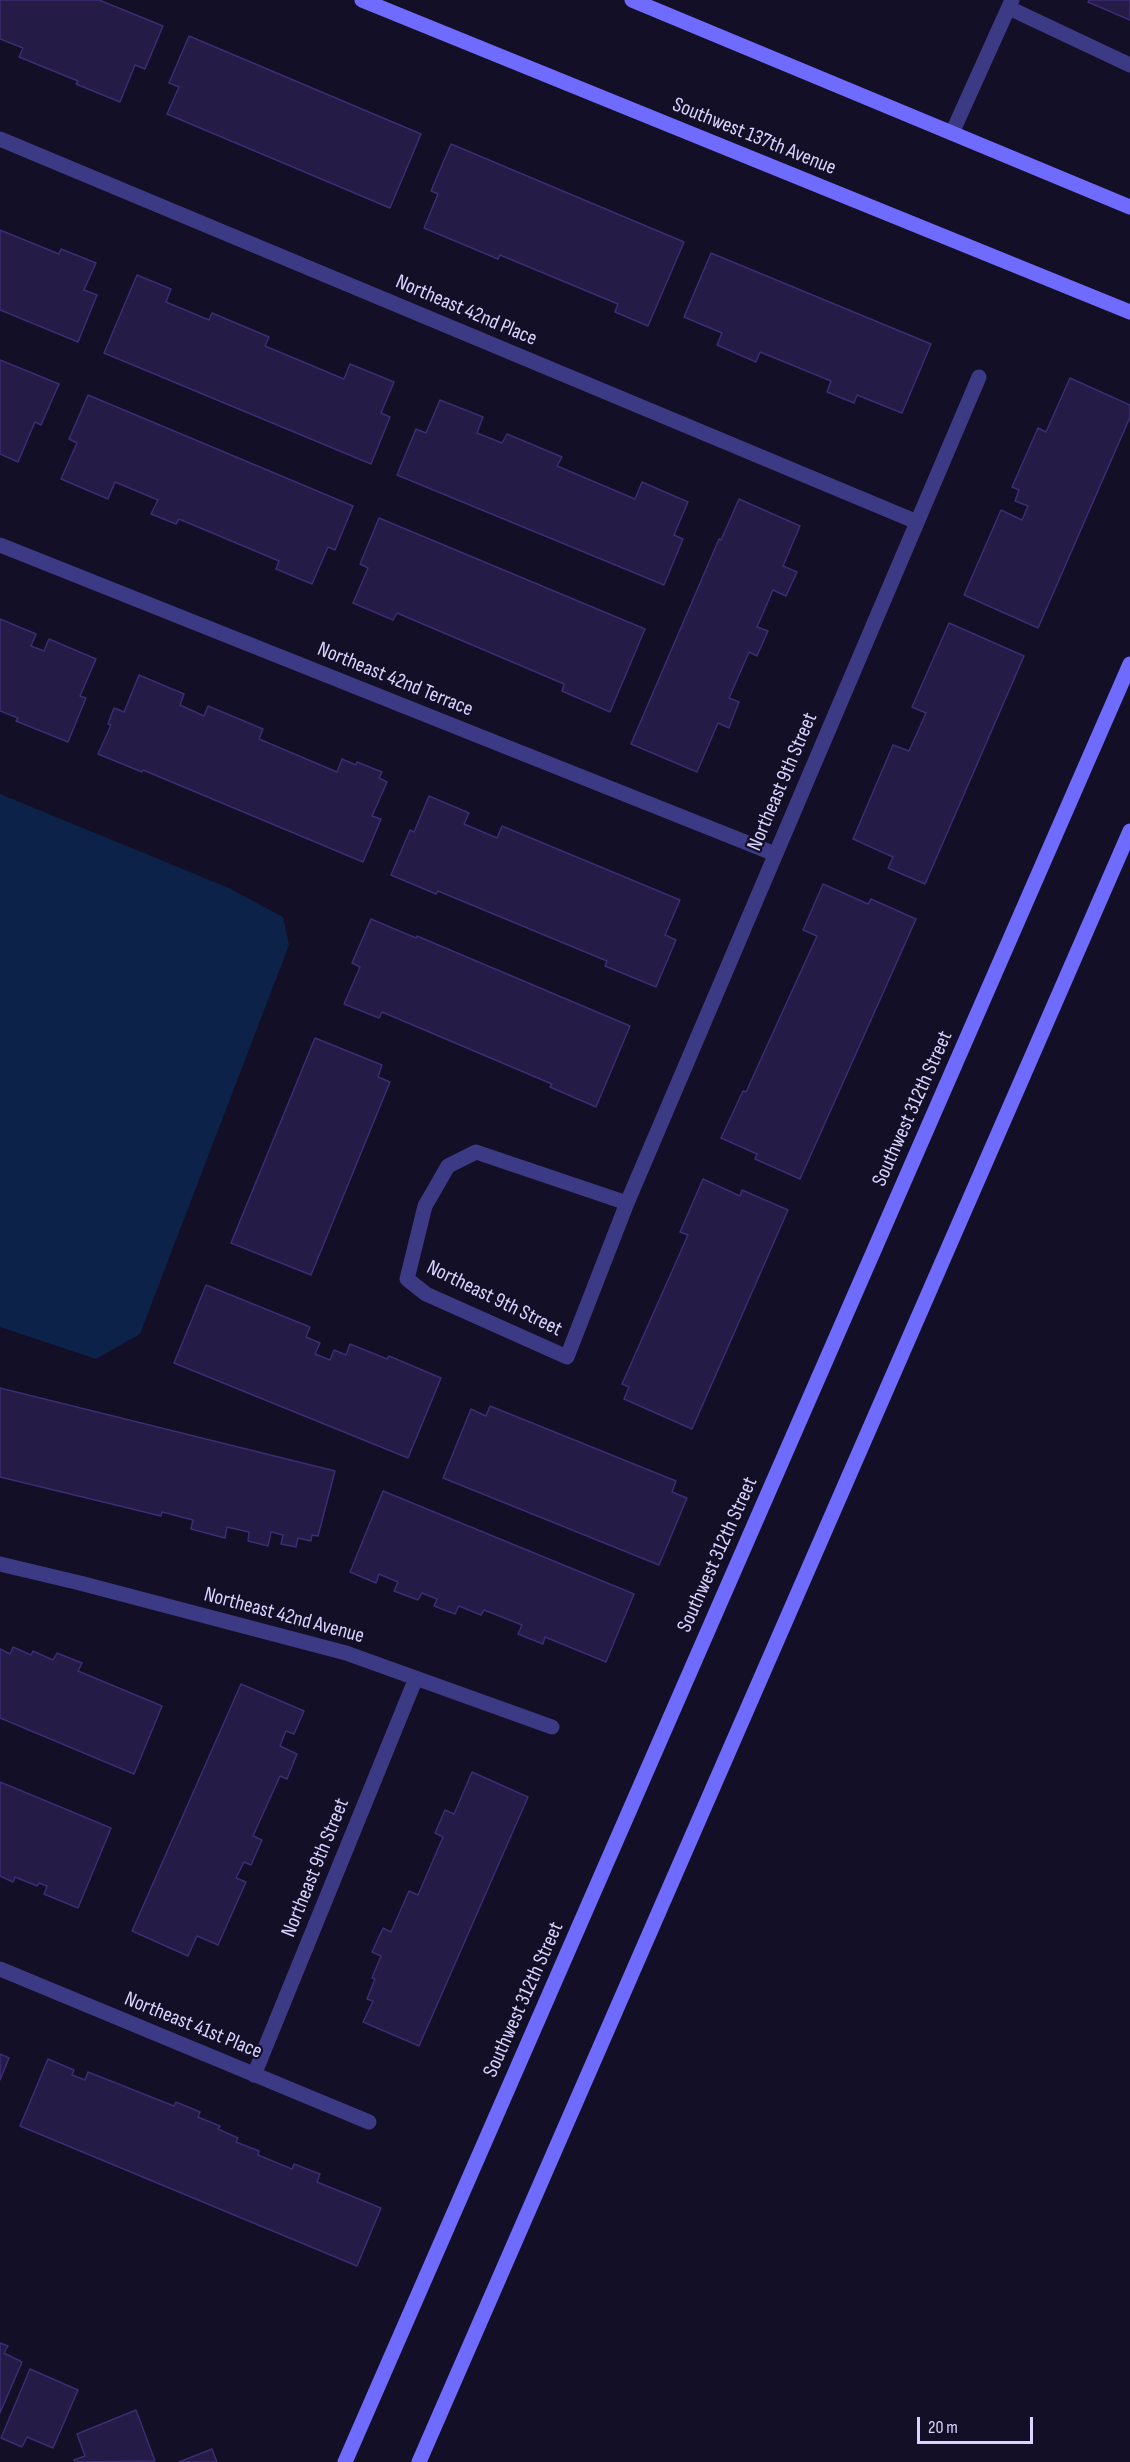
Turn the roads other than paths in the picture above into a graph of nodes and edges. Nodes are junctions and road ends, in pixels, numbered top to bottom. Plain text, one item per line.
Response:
1 (362, 0) edge
2 (632, 0) edge
3 (1010, 4) edge
4 (1130, 65) edge
5 (952, 133) junction
6 (0, 139) edge
7 (1130, 207) edge
8 (1130, 312) edge
9 (979, 377) dead end
10 (916, 522) junction
11 (0, 545) edge
12 (1130, 664) edge
13 (1130, 831) edge
14 (775, 854) junction
15 (627, 1203) junction
16 (0, 1564) edge
17 (416, 1678) junction
18 (552, 1727) dead end
19 (0, 1969) edge
20 (254, 2075) junction
21 (369, 2122) dead end
22 (345, 2462) edge
23 (419, 2462) edge

1 - 8 main road, Southwest 137th Avenue
2 - 5 main road
3 - 4 street
3 - 5 street
5 - 7 main road
6 - 10 street, Northeast 42nd Place
9 - 10 street, Northeast 9th Street
10 - 14 street, Northeast 9th Street
11 - 14 street, Northeast 42nd Terrace
12 - 22 main road, Southwest 312th Street
13 - 23 main road
14 - 15 street, Northeast 9th Street
15 - 15 street, Northeast 9th Street
16 - 17 street, Northeast 42nd Avenue
17 - 18 street, Northeast 42nd Avenue
17 - 20 street, Northeast 9th Street
19 - 20 street, Northeast 41st Place
20 - 21 street, Northeast 41st Place

